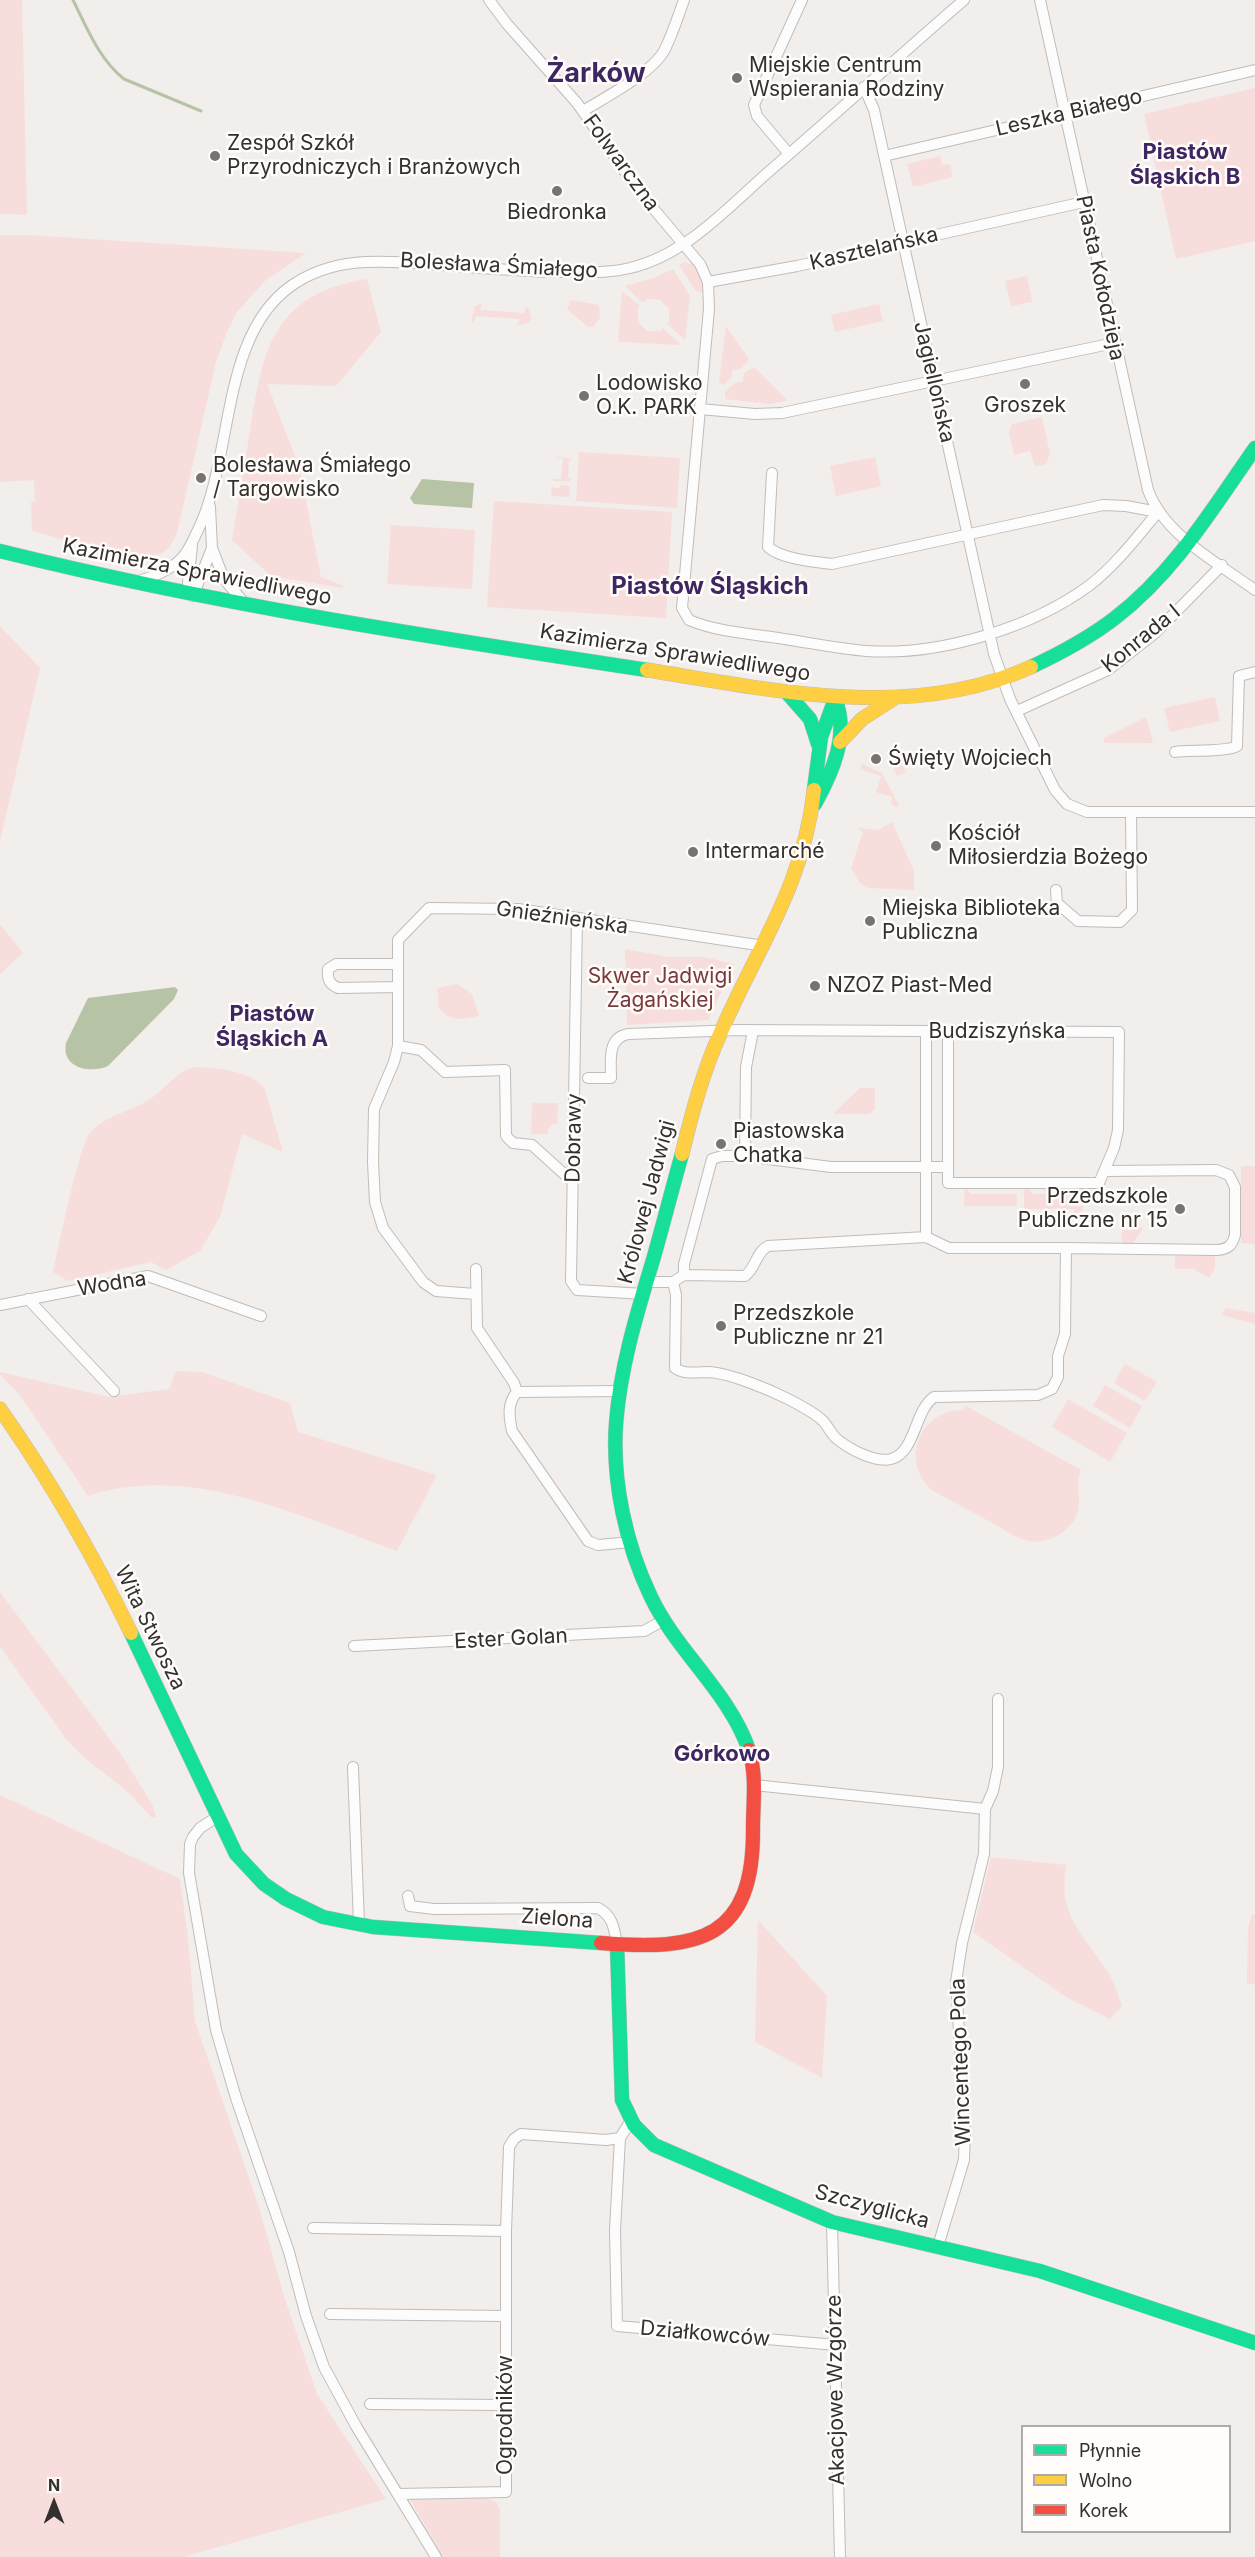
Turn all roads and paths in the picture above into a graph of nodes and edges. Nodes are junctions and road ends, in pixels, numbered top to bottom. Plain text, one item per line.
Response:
1 (504, 0) edge
2 (684, 0) edge
3 (802, 0) edge
4 (964, 0) edge
5 (1040, 0) edge
6 (492, 3) edge
7 (1255, 70) edge
8 (864, 87) junction
9 (583, 111) junction
10 (1064, 115) junction
11 (789, 154) junction
12 (884, 156) junction
13 (1084, 201) junction
14 (903, 243) junction
15 (683, 244) junction
16 (708, 282) junction
17 (1114, 343) junction
18 (934, 382) junction
19 (700, 409) junction
20 (1255, 448) edge
21 (772, 473) dead end
22 (210, 506) junction
23 (1158, 512) junction
24 (967, 533) junction
25 (193, 540) junction
26 (1189, 542) junction
27 (212, 548) junction
28 (0, 551) edge
29 (1222, 565) junction
30 (130, 584) junction
31 (1255, 590) edge
32 (193, 596) junction
33 (247, 606) junction
34 (990, 634) junction
35 (1255, 672) edge
36 (1001, 678) junction
37 (788, 694) junction
38 (835, 699) junction
39 (893, 699) junction
40 (1017, 711) junction
41 (837, 746) junction
42 (819, 749) junction
43 (1174, 752) dead end
44 (812, 808) junction
45 (1131, 812) junction
46 (1255, 812) edge
47 (1056, 890) dead end
48 (577, 918) junction
49 (764, 946) junction
50 (398, 964) junction
51 (398, 987) junction
52 (721, 1030) junction
53 (753, 1031) junction
54 (926, 1032) junction
55 (948, 1032) junction
56 (398, 1046) junction
57 (588, 1078) dead end
58 (745, 1156) junction
59 (926, 1167) junction
60 (947, 1167) junction
61 (1105, 1171) junction
62 (573, 1182) junction
63 (926, 1237) junction
64 (1066, 1248) junction
65 (476, 1269) dead end
66 (684, 1275) junction
67 (673, 1282) junction
68 (646, 1288) junction
69 (476, 1294) junction
70 (28, 1299) junction
71 (0, 1305) edge
72 (261, 1316) dead end
73 (620, 1391) junction
74 (114, 1392) dead end
75 (517, 1392) junction
76 (0, 1409) edge
77 (631, 1542) junction
78 (664, 1620) junction
79 (354, 1646) dead end
80 (998, 1699) dead end
81 (353, 1767) dead end
82 (754, 1785) junction
83 (986, 1809) junction
84 (217, 1816) junction
85 (250, 1872) joint
86 (408, 1896) dead end
87 (359, 1924) junction
88 (617, 1944) junction
89 (630, 2122) junction
90 (620, 2138) junction
91 (832, 2222) junction
92 (312, 2228) dead end
93 (506, 2231) junction
94 (938, 2246) junction
95 (330, 2314) dead end
96 (506, 2316) junction
97 (1255, 2343) edge
98 (836, 2345) junction
99 (370, 2404) dead end
100 (506, 2405) junction
101 (398, 2494) junction
102 (436, 2557) edge
103 (840, 2557) edge

1 - 6 street
2 - 9 street
3 - 11 street
4 - 8 street, Bolesława Śmiałego
5 - 10 street, Piasta Kołodzieja
6 - 9 street, Folwarczna
7 - 10 street, Leszka Białego
8 - 11 street, Bolesława Śmiałego
8 - 12 street, Jagiellońska
9 - 15 street, Folwarczna
10 - 12 street, Leszka Białego
10 - 13 street, Piasta Kołodzieja
11 - 15 street, Bolesława Śmiałego
12 - 14 street, Jagiellońska
13 - 14 street, Kasztelańska
13 - 17 street, Piasta Kołodzieja
14 - 16 street, Kasztelańska
14 - 18 street, Jagiellońska
15 - 16 street
15 - 22 street, Bolesława Śmiałego
16 - 19 street
17 - 18 street
17 - 23 street, Piasta Kołodzieja
18 - 19 street
18 - 24 street, Jagiellońska
19 - 34 street
20 - 26 street, Kazimierza Sprawiedliwego
21 - 24 street
22 - 25 street, Bolesława Śmiałego
22 - 27 street, Bolesława Śmiałego
23 - 24 street
23 - 26 street, Piasta Kołodzieja
23 - 34 street
24 - 34 street, Jagiellońska
25 - 30 street, Bolesława Śmiałego
25 - 32 street, Bolesława Śmiałego
26 - 29 street
26 - 36 street, Kazimierza Sprawiedliwego
27 - 32 street, Bolesława Śmiałego
27 - 33 street, Bolesława Śmiałego
28 - 30 street, Kazimierza Sprawiedliwego
29 - 31 street
29 - 40 street, Konrada I
30 - 32 street, Kazimierza Sprawiedliwego
32 - 33 street, Kazimierza Sprawiedliwego
33 - 37 street, Kazimierza Sprawiedliwego
34 - 36 street, Jagiellońska
35 - 43 street
36 - 39 street, Kazimierza Sprawiedliwego
36 - 40 street
37 - 38 street, Kazimierza Sprawiedliwego
37 - 42 street
38 - 39 street, Kazimierza Sprawiedliwego
38 - 41 street, Królowej Jadwigi
38 - 42 street, Królowej Jadwigi
39 - 41 street
40 - 45 street
41 - 44 street, Królowej Jadwigi
42 - 44 street, Królowej Jadwigi
44 - 49 street, Królowej Jadwigi
45 - 46 street
45 - 47 street
48 - 49 street, Gnieźnieńska
48 - 50 street, Gnieźnieńska
48 - 62 street, Dobrawy
49 - 52 street, Królowej Jadwigi
50 - 51 street, Gnieźnieńska
50 - 51 street
51 - 56 street, Gnieźnieńska
52 - 53 street, Budziszyńska
52 - 57 street, Budziszyńska
52 - 68 street, Królowej Jadwigi
53 - 54 street, Budziszyńska
53 - 58 street
54 - 55 street, Budziszyńska
54 - 59 street
55 - 60 street
55 - 61 street, Budziszyńska
56 - 62 street
56 - 69 street, Gnieźnieńska
58 - 59 street
58 - 66 street
59 - 60 street
59 - 63 street
60 - 61 street, Budziszyńska
61 - 64 street
62 - 68 street, Dobrawy
63 - 64 street
63 - 66 street
64 - 67 street
65 - 69 street
66 - 67 street
67 - 68 street
68 - 73 street, Królowej Jadwigi
69 - 75 street
70 - 71 street, Wodna
70 - 72 street, Wodna
70 - 74 street
73 - 75 street
73 - 77 street, Królowej Jadwigi
75 - 77 street
76 - 84 street, Wita Stwosza
77 - 78 street, Królowej Jadwigi
78 - 79 street, Ester Golan
78 - 82 street, Zielona
80 - 83 street, Wincentego Pola
81 - 87 street
82 - 83 street
82 - 88 street, Zielona
83 - 94 street, Wincentego Pola
84 - 85 street, Wita Stwosza
84 - 101 street
85 - 87 street, Zielona
86 - 88 street
87 - 88 street, Zielona
88 - 89 street
89 - 90 street
89 - 91 street, Szczyglicka
90 - 93 street, Ogrodników
90 - 98 street, Działkowców
91 - 94 street, Szczyglicka
91 - 98 street, Akacjowe Wzgórze
92 - 93 street
93 - 96 street, Ogrodników
94 - 97 street, Szczyglicka
95 - 96 street
96 - 100 street, Ogrodników
98 - 103 street, Akacjowe Wzgórze
99 - 100 street
100 - 101 street, Ogrodników
101 - 102 street

